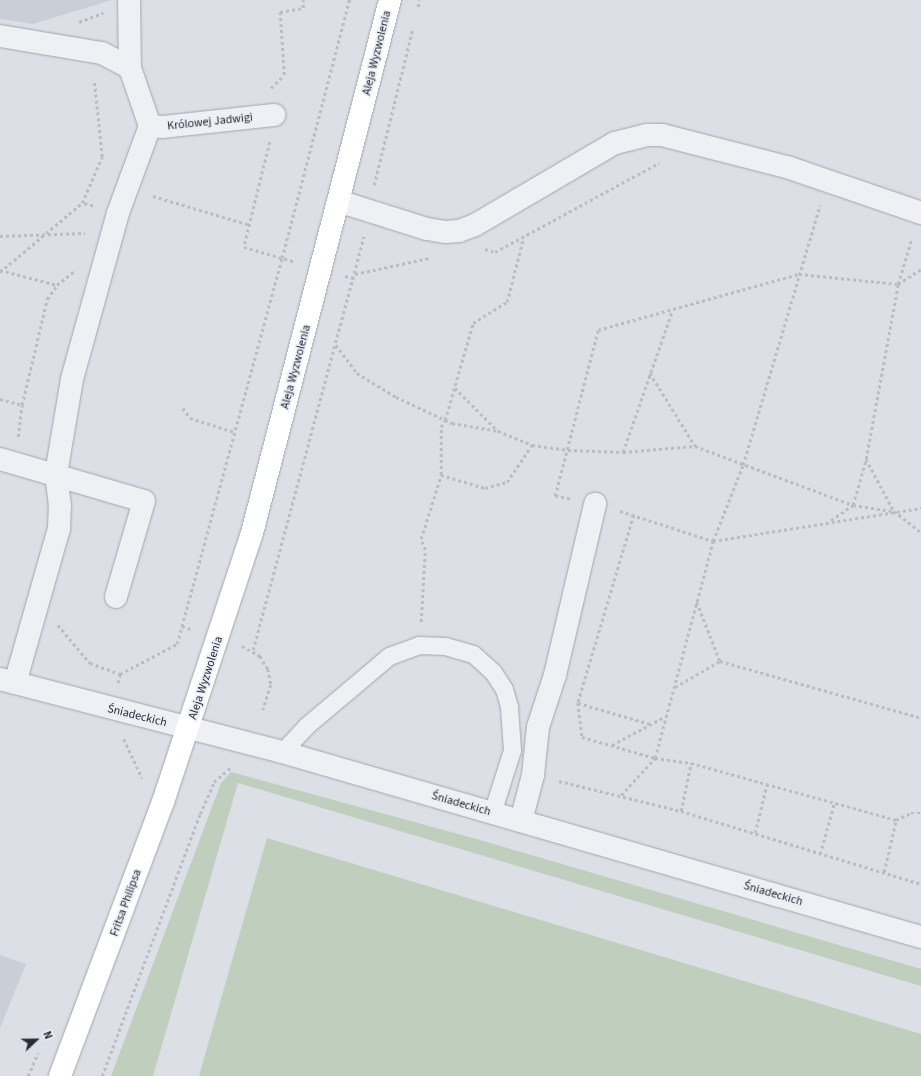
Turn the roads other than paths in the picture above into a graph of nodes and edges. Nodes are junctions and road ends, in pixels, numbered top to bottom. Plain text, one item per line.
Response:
1 (128, 0) edge
2 (390, 0) edge
3 (0, 36) edge
4 (130, 68) junction
5 (265, 116) road end
6 (150, 126) junction
7 (338, 201) junction
8 (920, 213) edge
9 (0, 459) edge
10 (56, 474) junction
11 (595, 504) road end
12 (116, 597) dead end
13 (7, 681) edge
14 (188, 729) junction
15 (282, 752) junction
16 (492, 813) junction
17 (521, 822) junction
18 (921, 937) edge
19 (60, 1076) edge

1 - 4 street, Królowej Jadwigi
2 - 7 street, Aleja Wyzwolenia
3 - 4 street
4 - 6 street, Królowej Jadwigi
5 - 6 street, Królowej Jadwigi
6 - 10 street
7 - 8 street
7 - 14 street, Aleja Wyzwolenia
9 - 10 street
10 - 12 street
10 - 13 street
11 - 17 street
13 - 14 street, Śniadeckich
14 - 15 street, Śniadeckich
14 - 19 street, Fritsa Philipsa
15 - 16 street, Śniadeckich
15 - 16 lane
16 - 17 street, Śniadeckich
17 - 18 street, Śniadeckich

